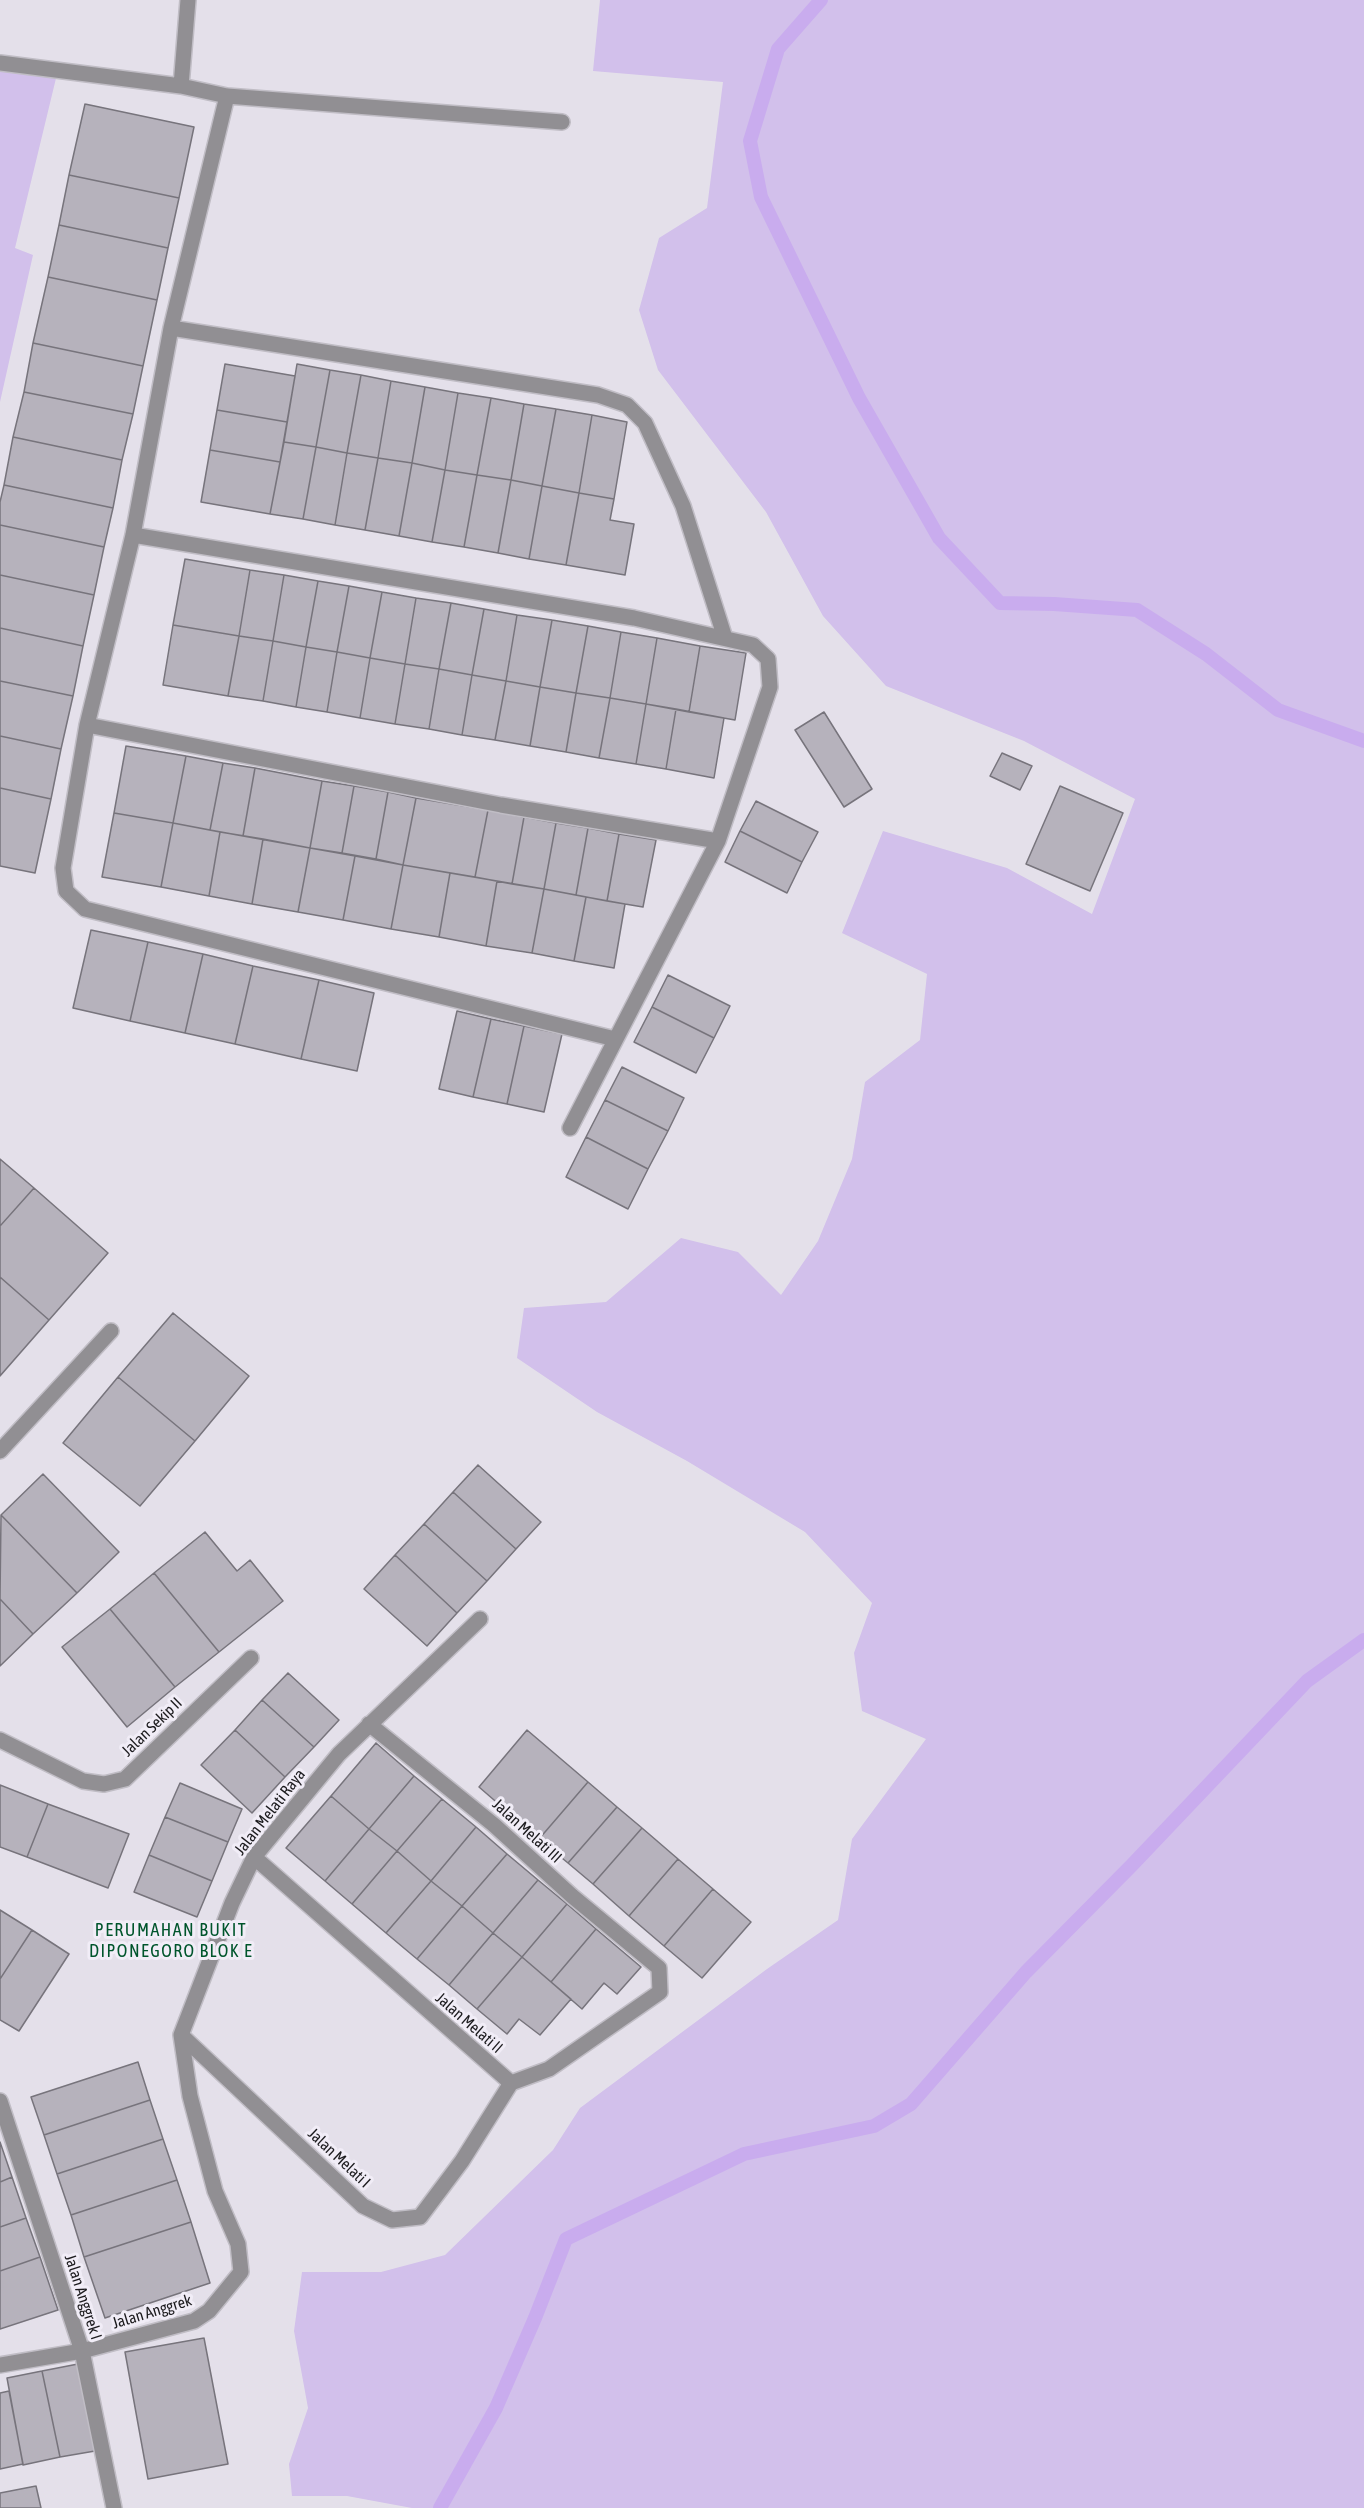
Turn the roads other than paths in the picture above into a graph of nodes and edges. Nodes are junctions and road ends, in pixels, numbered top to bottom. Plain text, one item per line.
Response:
1 (188, 0) edge
2 (0, 63) edge
3 (181, 86) junction
4 (226, 96) junction
5 (562, 122) dead end
6 (171, 327) junction
7 (133, 535) junction
8 (725, 638) junction
9 (87, 725) junction
10 (717, 841) junction
11 (615, 1039) junction
12 (570, 1128) dead end
13 (111, 1331) dead end
14 (0, 1451) edge
15 (480, 1619) dead end
16 (250, 1658) dead end
17 (369, 1724) junction
18 (0, 1740) edge
19 (254, 1857) junction
20 (181, 2035) junction
21 (511, 2083) junction
22 (0, 2101) edge
23 (209, 2311) joint
24 (82, 2351) junction
25 (0, 2365) edge
26 (114, 2508) edge

1 - 3 street
2 - 3 street
3 - 4 street
4 - 5 street
4 - 6 street
6 - 7 street
6 - 8 street
7 - 8 street
7 - 9 street
8 - 10 street
9 - 10 street
9 - 11 street
10 - 11 street
11 - 12 street
13 - 14 street
15 - 17 street, Jalan Melati Raya
16 - 18 street, Jalan Sekip II
17 - 19 street, Jalan Melati Raya
17 - 21 street, Jalan Melati III
19 - 20 street, Jalan Melati Raya
19 - 21 street, Jalan Melati II
20 - 21 street, Jalan Melati I
20 - 23 street, Jalan Melati Raya
22 - 24 street, Jalan Anggrek I
23 - 24 street, Jalan Anggrek
24 - 25 street, Jalan Anggrek
24 - 26 street, Jalan Anggrek I

